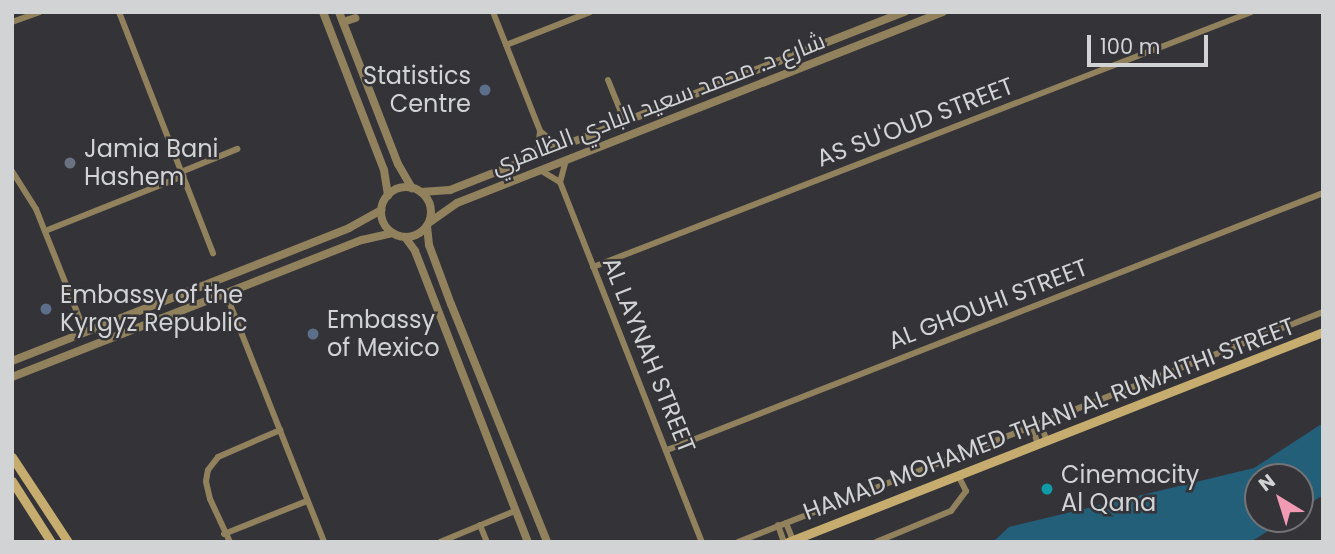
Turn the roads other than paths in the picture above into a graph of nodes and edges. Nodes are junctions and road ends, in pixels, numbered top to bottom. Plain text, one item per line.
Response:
1 (38, 12) edge
2 (119, 12) edge
3 (323, 12) edge
4 (339, 12) edge
5 (493, 12) edge
6 (590, 12) edge
7 (905, 12) edge
8 (943, 12) edge
9 (1251, 12) edge
10 (355, 18) dead end
11 (12, 22) edge
12 (343, 22) junction
13 (506, 46) junction
14 (608, 80) dead end
15 (646, 113) junction
16 (625, 122) junction
17 (651, 127) junction
18 (540, 131) junction
19 (559, 147) junction
20 (237, 149) dead end
21 (537, 156) junction
22 (566, 160) junction
23 (541, 170) junction
24 (12, 171) edge
25 (182, 174) junction
26 (560, 182) junction
27 (412, 188) junction
28 (421, 192) junction
29 (1323, 193) edge
30 (388, 195) junction
31 (381, 210) junction
32 (428, 224) junction
33 (45, 231) junction
34 (392, 233) junction
35 (405, 237) junction
36 (213, 253) dead end
37 (593, 267) junction
38 (226, 293) junction
39 (1323, 313) edge
40 (85, 332) junction
41 (1323, 332) edge
42 (12, 361) edge
43 (12, 377) edge
44 (1036, 425) junction
45 (280, 430) junction
46 (1043, 442) junction
47 (667, 450) junction
48 (12, 457) edge
49 (958, 475) junction
50 (12, 481) edge
51 (307, 501) junction
52 (515, 511) junction
53 (786, 523) junction
54 (480, 525) junction
55 (778, 526) junction
56 (225, 534) junction
57 (738, 541) edge
58 (788, 541) edge
59 (51, 542) edge
60 (68, 542) edge
61 (230, 542) edge
62 (324, 542) edge
63 (440, 542) edge
64 (487, 542) edge
65 (528, 542) edge
66 (547, 542) edge
67 (702, 542) edge
68 (876, 542) edge

1 - 11 street
2 - 25 street
3 - 30 street
4 - 12 street
5 - 13 street
6 - 13 street
7 - 15 street, شارع د. محمد سعيد البادي الظاهري
8 - 17 street, شارع د. محمد سعيد البادي الظاهري
9 - 37 street, AS SU'OUD STREET
10 - 12 street
12 - 27 street
13 - 18 street
14 - 16 street
15 - 16 street, شارع د. محمد سعيد البادي الظاهري
15 - 17 street
16 - 19 street, شارع د. محمد سعيد البادي الظاهري
17 - 22 street, شارع د. محمد سعيد البادي الظاهري
18 - 19 street
18 - 21 street
19 - 21 street, شارع د. محمد سعيد البادي الظاهري
20 - 25 street
21 - 28 street, شارع د. محمد سعيد البادي الظاهري
22 - 23 street, شارع د. محمد سعيد البادي الظاهري
22 - 26 street
23 - 26 street
23 - 32 street, شارع د. محمد سعيد البادي الظاهري
24 - 33 street
25 - 33 street
25 - 36 street
26 - 37 street, AL LAYNAH STREET
27 - 28 street
27 - 30 street
28 - 32 street
29 - 47 street, AL GHOUHI STREET
30 - 31 street
31 - 34 street
31 - 40 street
32 - 35 street
32 - 66 street
33 - 40 street
34 - 35 street
34 - 38 street
35 - 52 street
37 - 47 street, AL LAYNAH STREET
38 - 43 street
38 - 45 street
39 - 44 street
40 - 42 street
41 - 46 main road, HAMAD MOHAMED THANI AL RUMAITHI STREET
44 - 46 street
44 - 53 street
45 - 51 street
45 - 56 street
46 - 49 main road, HAMAD MOHAMED THANI AL RUMAITHI STREET
47 - 67 street, AL LAYNAH STREET
48 - 60 main road
49 - 58 main road, HAMAD MOHAMED THANI AL RUMAITHI STREET
49 - 68 street
50 - 59 main road
51 - 56 street
51 - 62 street
52 - 54 street
52 - 65 street
53 - 55 street
53 - 58 street
54 - 63 street
54 - 64 street
55 - 57 street
55 - 58 street
56 - 61 street

